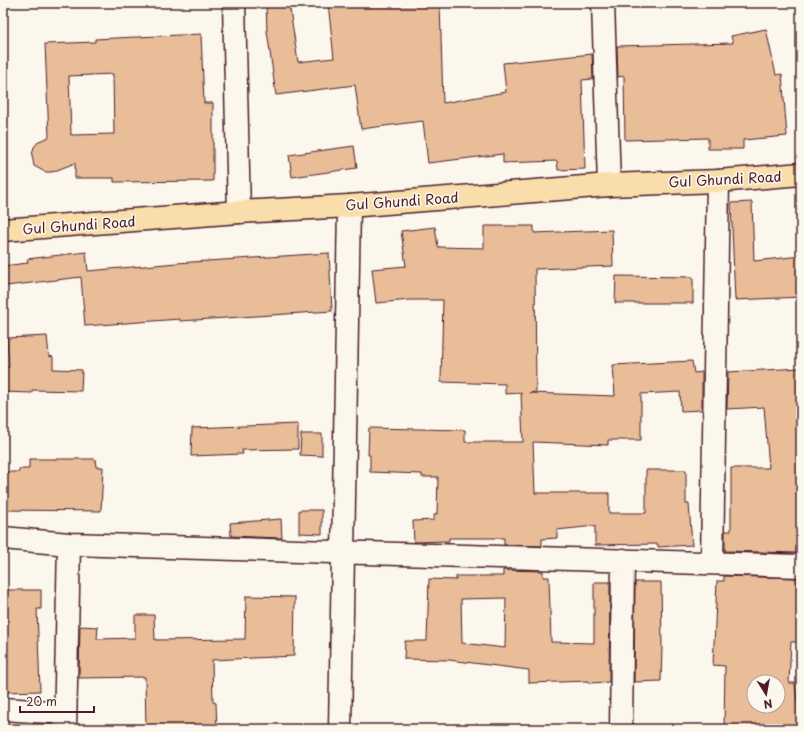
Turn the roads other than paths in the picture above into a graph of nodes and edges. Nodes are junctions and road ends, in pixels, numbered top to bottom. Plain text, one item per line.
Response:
1 (234, 3) edge
2 (603, 3) edge
3 (801, 174) edge
4 (718, 181) junction
5 (609, 185) junction
6 (349, 206) junction
7 (239, 212) junction
8 (3, 230) edge
9 (3, 538) edge
10 (69, 544) junction
11 (343, 552) junction
12 (623, 560) junction
13 (712, 563) junction
14 (801, 566) edge
15 (3, 709) edge
16 (65, 721) edge
17 (340, 729) edge
18 (621, 729) edge

1 - 7 street
2 - 5 street
3 - 4 main road, Gul Ghundi Road
4 - 5 main road, Gul Ghundi Road
4 - 13 street
5 - 6 main road, Gul Ghundi Road
6 - 7 main road, Gul Ghundi Road
6 - 11 street
7 - 8 main road, Gul Ghundi Road
9 - 10 street
10 - 11 street
10 - 16 street
11 - 12 street
11 - 17 street
12 - 13 street
12 - 18 street
13 - 14 street
15 - 16 street

